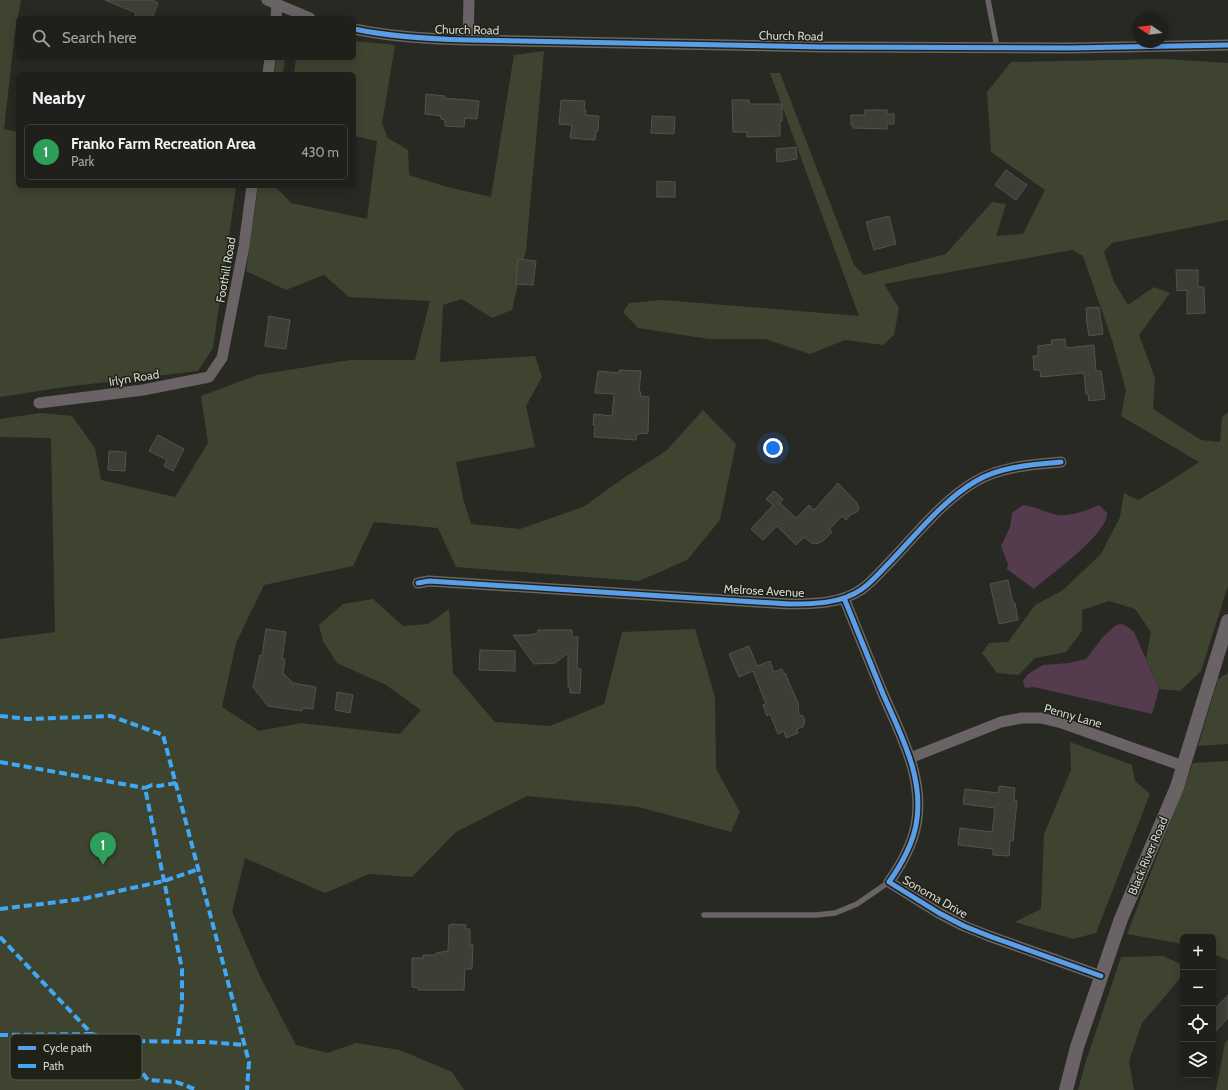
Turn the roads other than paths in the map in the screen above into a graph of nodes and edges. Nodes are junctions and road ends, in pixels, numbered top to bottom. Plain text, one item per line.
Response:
1 (469, 0) edge
2 (988, 0) edge
3 (272, 2) edge
4 (276, 16) edge
5 (305, 16) edge
6 (356, 28) edge
7 (468, 40) junction
8 (1228, 45) edge
9 (997, 47) junction
10 (270, 60) edge
11 (268, 72) edge
12 (252, 188) edge
13 (222, 358) joint
14 (39, 403) dead end
15 (1061, 462) dead end
16 (418, 583) dead end
17 (844, 598) junction
18 (1228, 621) edge
19 (910, 758) junction
20 (1183, 766) junction
21 (888, 882) junction
22 (704, 915) dead end
23 (1102, 976) junction
24 (1066, 1090) edge

1 - 7 street
2 - 9 lane
3 - 4 street
3 - 5 street
6 - 7 street, Church Road
7 - 9 street, Church Road
8 - 9 street, Church Road
10 - 11 street
12 - 13 street, Foothill Road
13 - 14 street, Irlyn Road
15 - 17 street, Melrose Avenue
16 - 17 street, Melrose Avenue
17 - 19 street, Sonoma Drive
18 - 20 street, Black River Road
19 - 20 street, Penny Lane
19 - 21 street, Sonoma Drive
20 - 23 street, Black River Road
21 - 22 lane
21 - 23 street, Sonoma Drive
23 - 24 street, Black River Road

